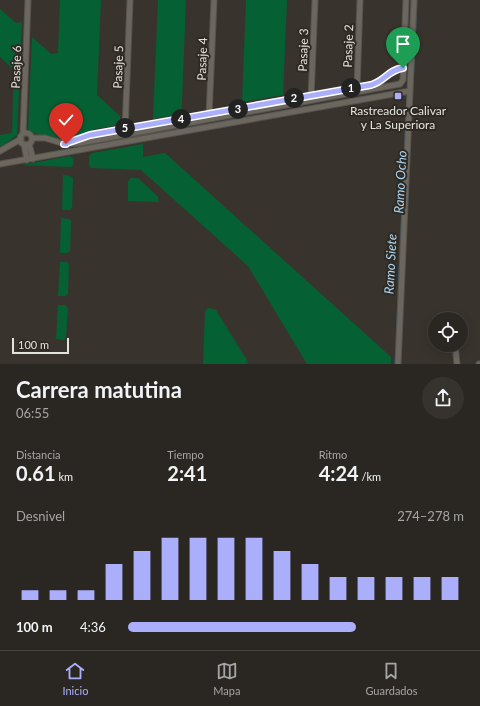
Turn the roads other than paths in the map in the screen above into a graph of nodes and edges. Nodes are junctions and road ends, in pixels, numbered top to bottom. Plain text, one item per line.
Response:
1 (28, 0) edge
2 (130, 0) edge
3 (214, 0) edge
4 (315, 0) edge
5 (360, 0) edge
6 (406, 0) edge
7 (414, 0) edge
8 (403, 68) junction
9 (356, 90) junction
10 (410, 91) junction
11 (311, 98) junction
12 (209, 117) junction
13 (125, 131) junction
14 (32, 138) junction
15 (24, 141) junction
16 (10, 146) junction
17 (0, 151) edge
18 (0, 155) edge
19 (30, 159) junction
20 (0, 164) edge
21 (456, 352) edge
22 (398, 364) edge
23 (457, 364) edge

1 - 15 street, Pasaje 6
2 - 13 street, Pasaje 5
3 - 12 street, Pasaje 4
4 - 11 street, Pasaje 3
5 - 9 street, Pasaje 2
6 - 8 street
7 - 10 street
8 - 9 street
8 - 9 street
9 - 11 street
10 - 19 street
10 - 22 street
11 - 12 street
12 - 13 street
13 - 14 street
14 - 15 street
14 - 15 street
15 - 16 street
15 - 19 street, Pasaje 6
16 - 17 street
16 - 18 street
19 - 20 street
21 - 23 street

